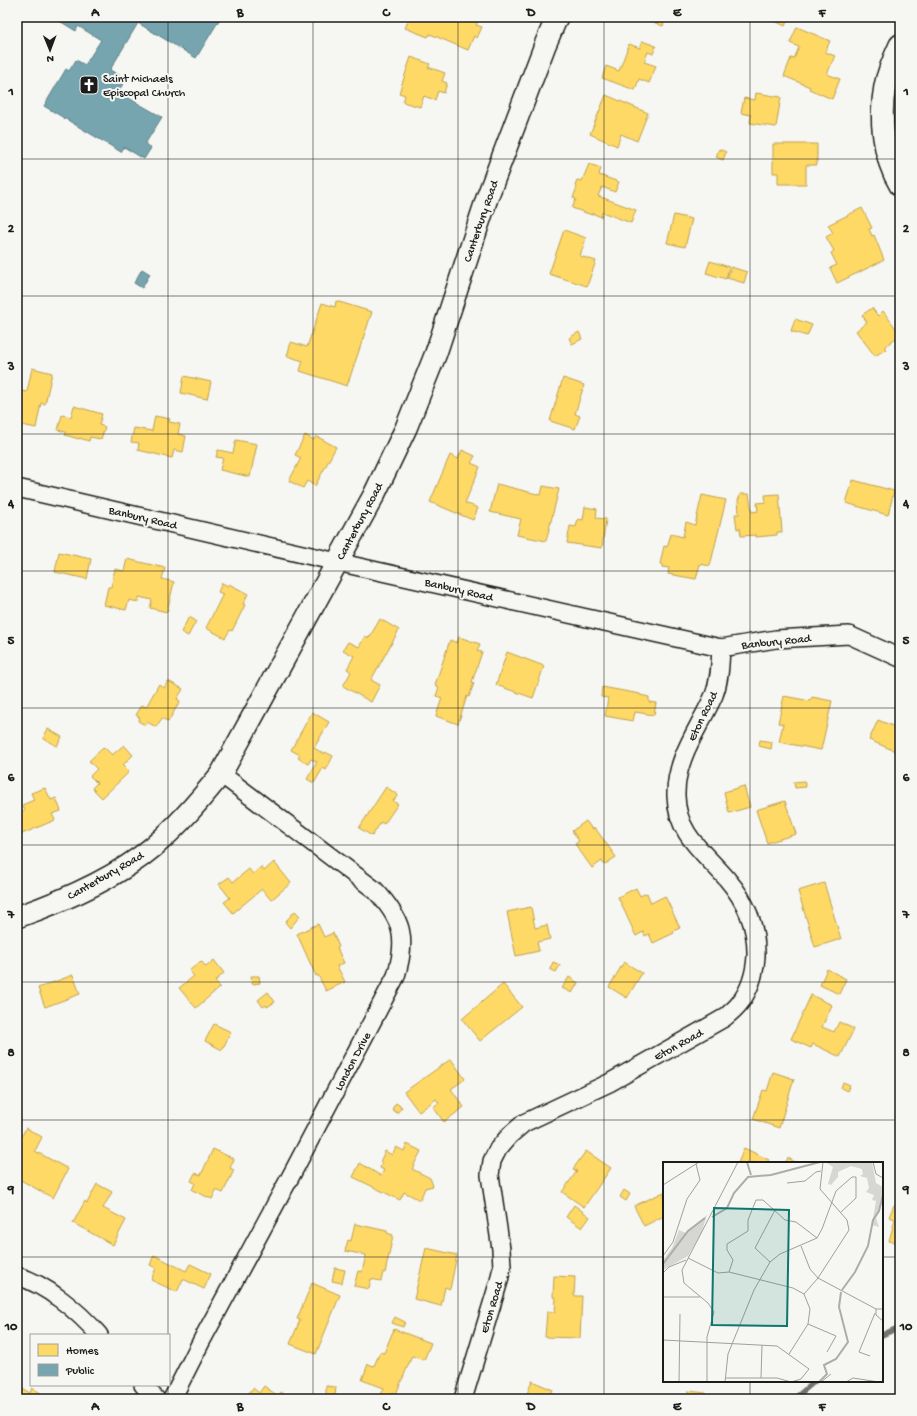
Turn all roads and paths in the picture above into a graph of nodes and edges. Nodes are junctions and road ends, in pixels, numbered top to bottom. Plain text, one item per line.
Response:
1 (557, 17) edge
2 (900, 45) edge
3 (900, 185) edge
4 (17, 488) edge
5 (337, 562) junction
6 (722, 648) junction
7 (900, 658) edge
8 (221, 774) junction
9 (17, 917) edge
10 (17, 1276) edge
11 (98, 1334) edge
12 (144, 1386) edge
13 (156, 1399) edge
14 (172, 1399) edge
15 (463, 1399) edge

1 - 5 street, Canterbury Road
2 - 3 street
4 - 5 street, Banbury Road
5 - 6 street, Banbury Road
5 - 8 street, Canterbury Road
6 - 7 street, Banbury Road
6 - 15 street, Eton Road
8 - 9 street, Canterbury Road
8 - 14 street, London Drive
10 - 11 street
12 - 13 street

